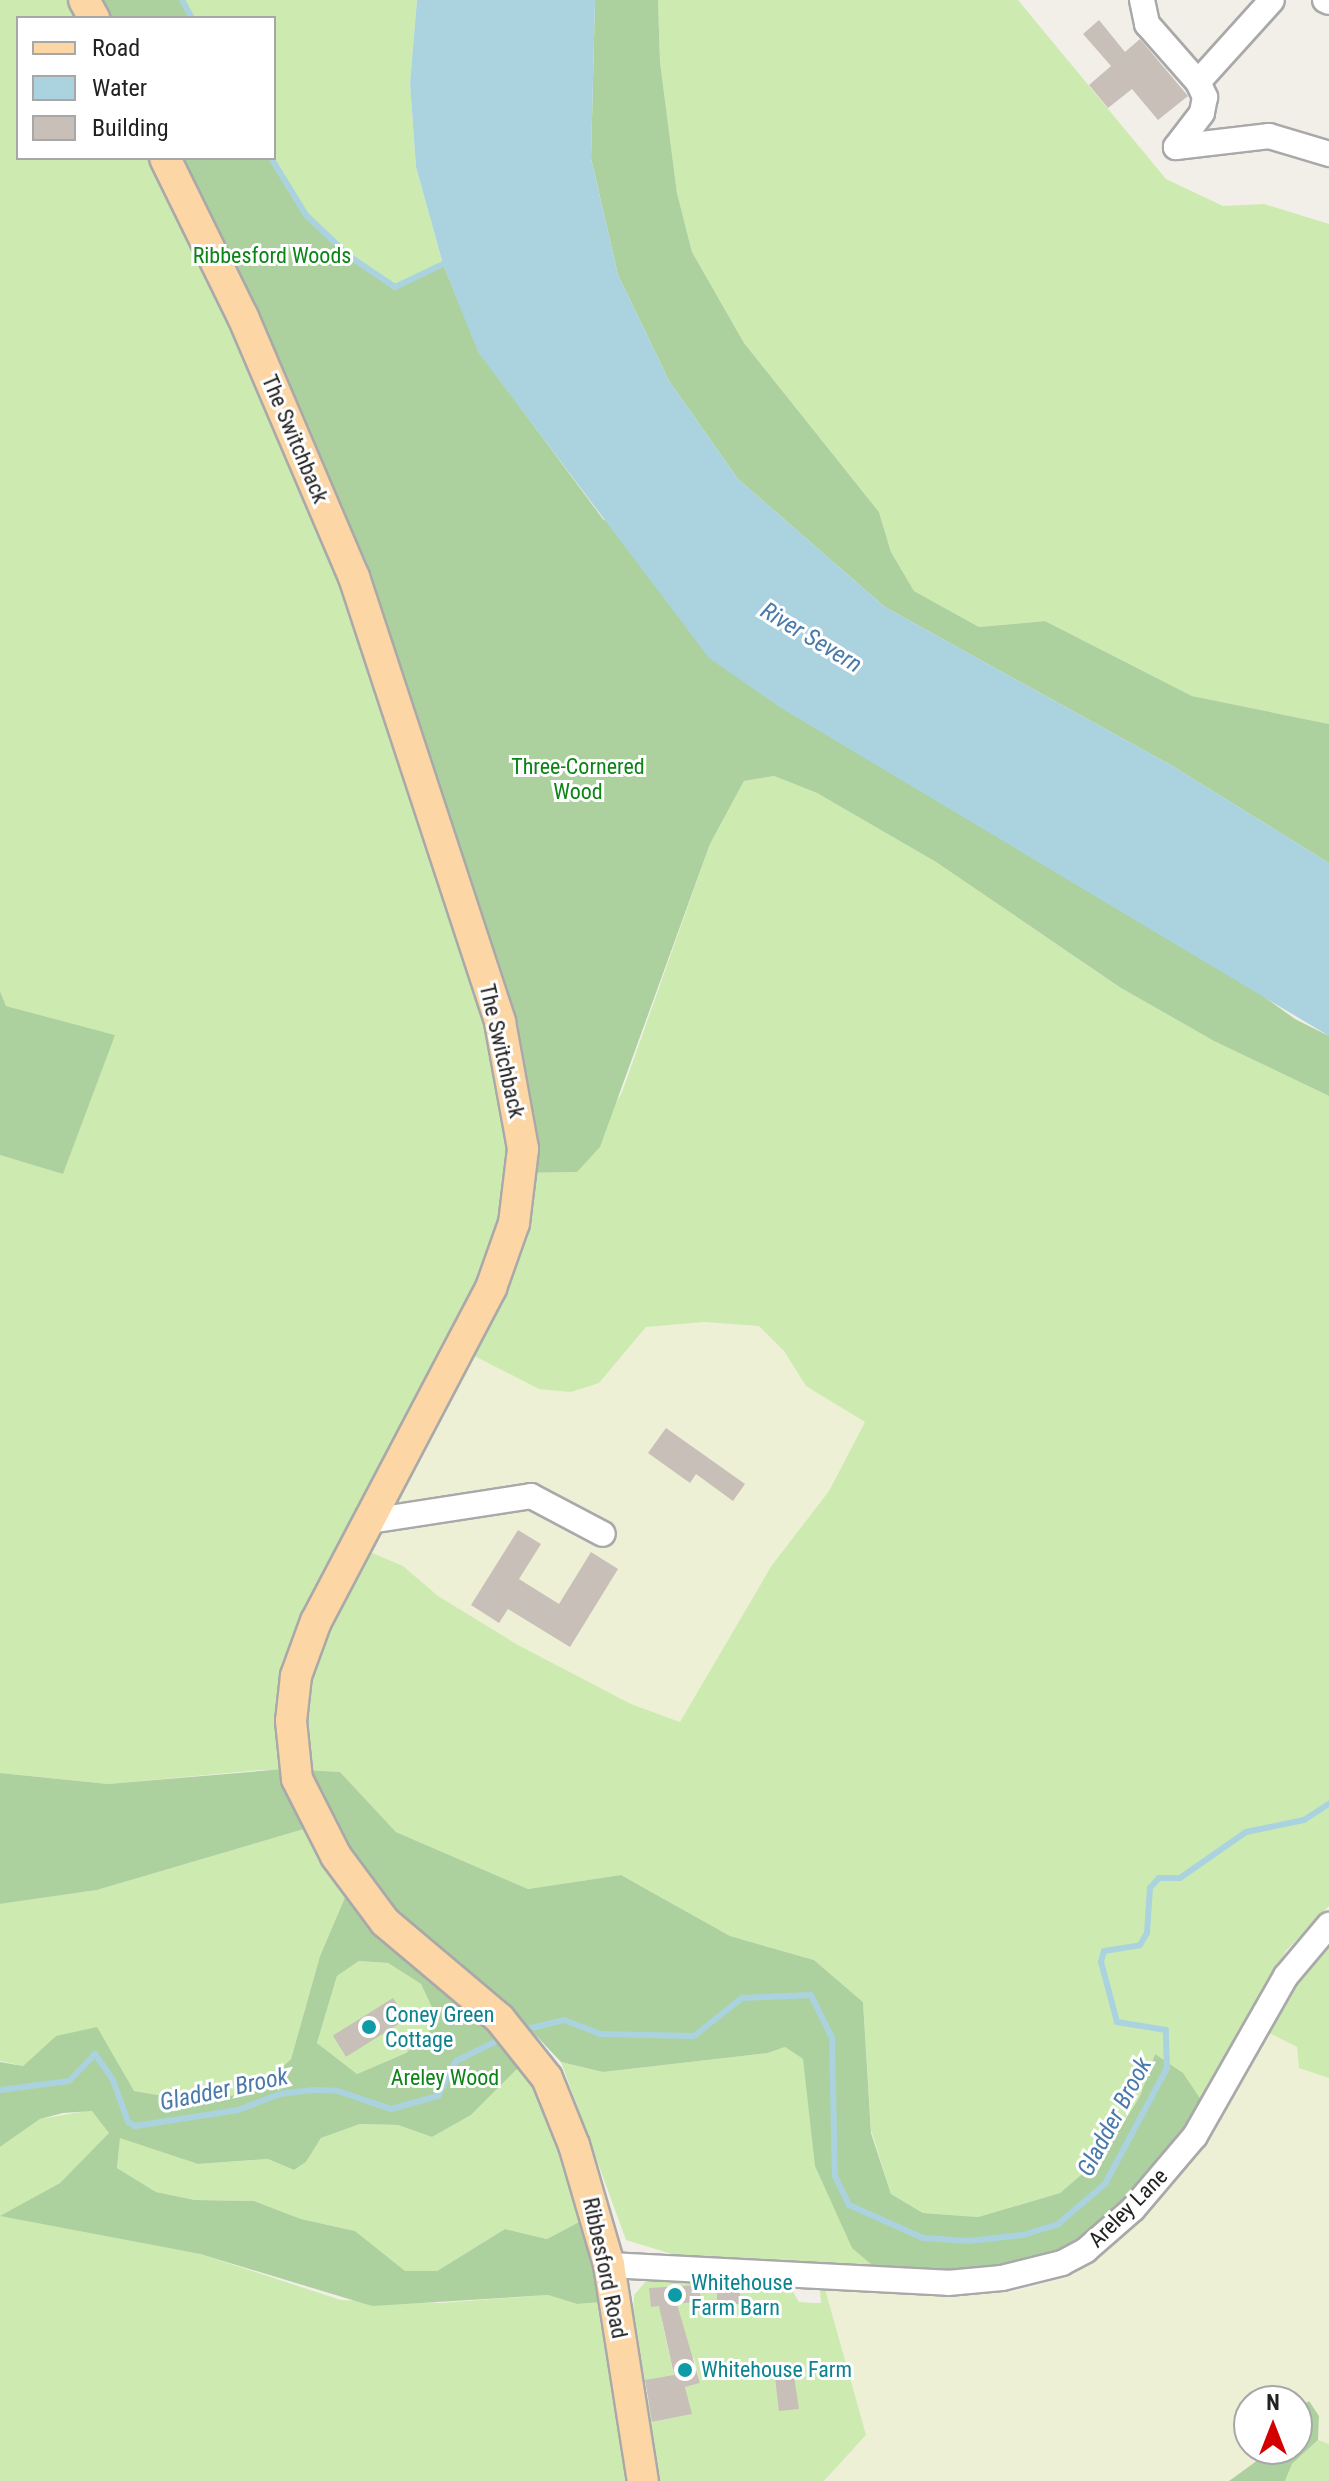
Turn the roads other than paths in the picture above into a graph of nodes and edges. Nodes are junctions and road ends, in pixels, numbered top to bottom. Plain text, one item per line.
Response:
1 (1142, 0) edge
2 (1272, 0) edge
3 (1198, 82) junction
4 (1329, 154) edge
5 (166, 160) edge
6 (370, 1521) junction
7 (603, 1534) dead end
8 (1329, 1925) edge
9 (500, 2019) joint
10 (609, 2265) junction
11 (643, 2481) edge

1 - 3 street
2 - 3 street
3 - 4 street
5 - 6 main road, The Switchback
6 - 7 street
6 - 9 main road, The Switchback
8 - 10 street, Areley Lane
9 - 10 main road, Ribbesford Road
10 - 11 main road, Ribbesford Road

